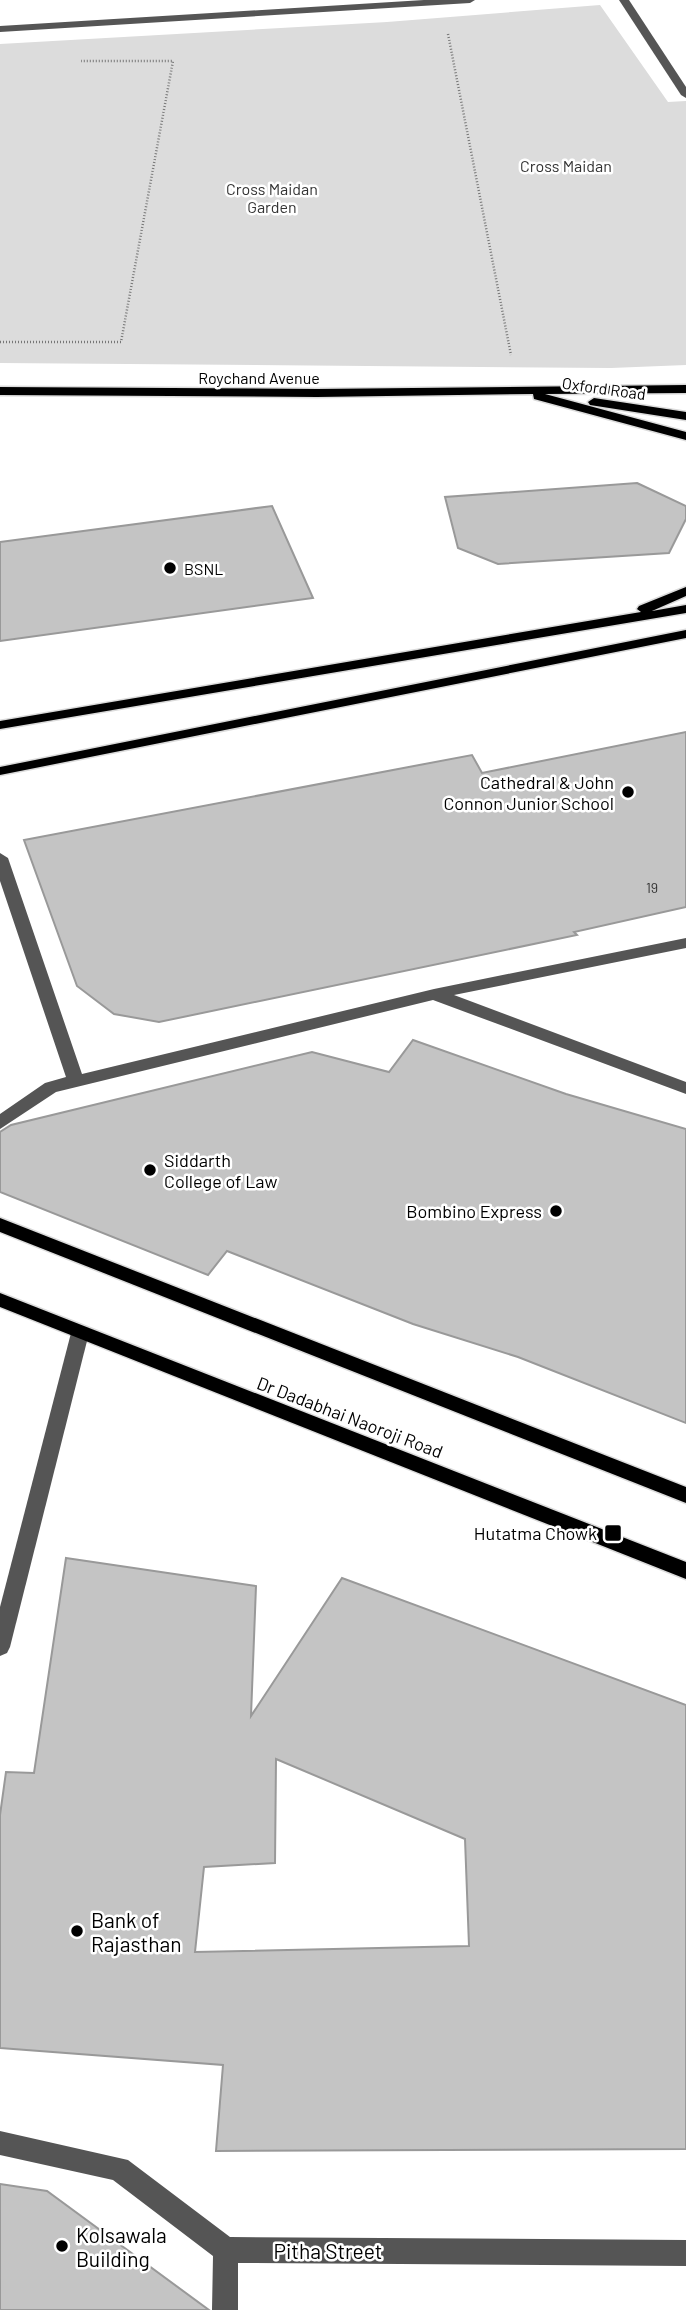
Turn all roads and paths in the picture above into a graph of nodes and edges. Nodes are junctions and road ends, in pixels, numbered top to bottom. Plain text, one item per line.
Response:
1 (470, 0) edge
2 (624, 0) edge
3 (442, 2) junction
4 (0, 29) edge
5 (80, 61) dead end
6 (686, 95) edge
7 (0, 342) edge
8 (686, 389) edge
9 (0, 391) edge
10 (517, 391) junction
11 (686, 416) edge
12 (686, 436) edge
13 (686, 591) edge
14 (686, 609) edge
15 (618, 620) junction
16 (686, 634) edge
17 (0, 725) edge
18 (0, 771) edge
19 (0, 858) edge
20 (686, 943) edge
21 (434, 994) junction
22 (76, 1081) junction
23 (686, 1088) edge
24 (0, 1123) edge
25 (0, 1225) edge
26 (0, 1300) edge
27 (80, 1333) junction
28 (686, 1495) edge
29 (686, 1571) edge
30 (0, 1647) edge
31 (0, 2143) edge
32 (226, 2250) junction
33 (686, 2253) edge
34 (225, 2310) edge

1 - 3 street
2 - 6 street
3 - 4 street
3 - 10 path
5 - 7 path
8 - 10 main road
9 - 10 main road, Roychand Avenue
10 - 11 main road, Oxford Road
10 - 12 main road
13 - 15 main road
14 - 15 main road
15 - 17 main road
16 - 18 main road
19 - 22 street
20 - 21 street
21 - 22 street
21 - 23 street
22 - 24 street
25 - 28 main road
26 - 27 main road, Dr Dadabhai Naoroji Road
27 - 29 main road, Dr Dadabhai Naoroji Road
27 - 30 street
31 - 32 street
32 - 33 street, Pitha Street
32 - 34 street

